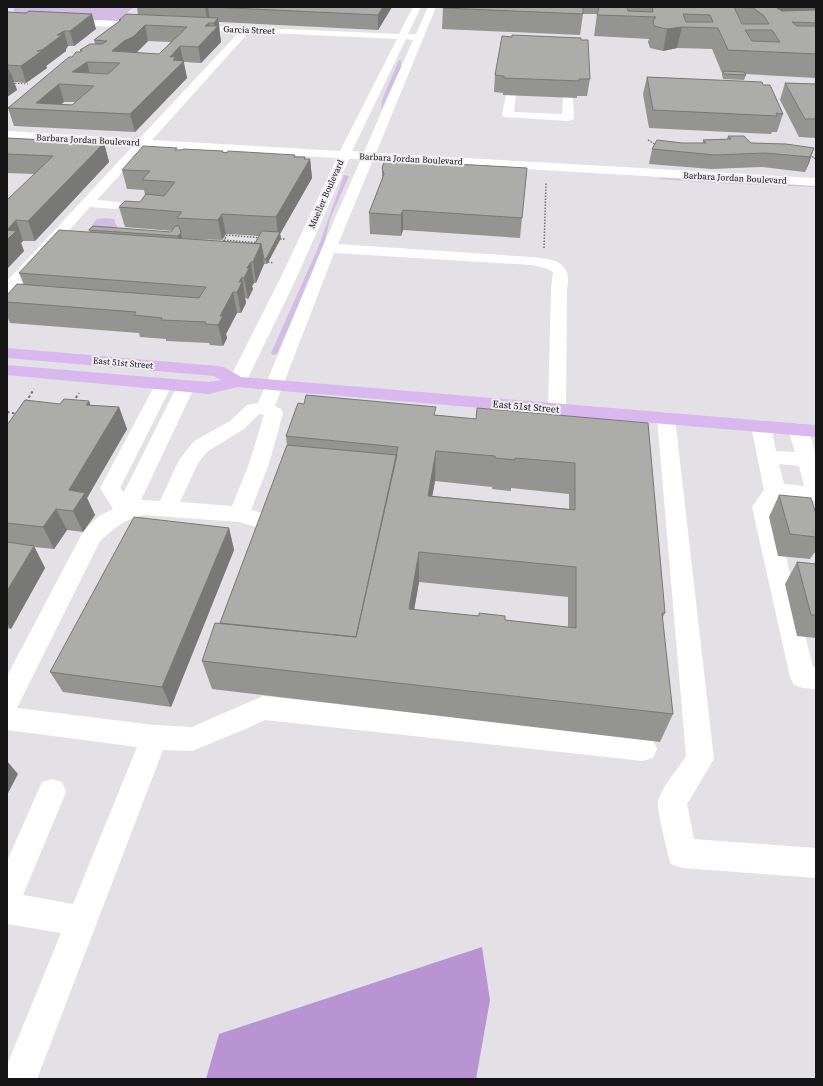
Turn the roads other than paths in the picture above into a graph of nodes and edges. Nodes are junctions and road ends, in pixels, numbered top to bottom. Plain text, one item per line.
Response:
1 (417, 7) edge
2 (432, 7) edge
3 (8, 12) edge
4 (88, 13) edge
5 (130, 16) edge
6 (9, 22) edge
7 (75, 23) junction
8 (120, 24) junction
9 (158, 26) edge
10 (180, 27) edge
11 (246, 30) junction
12 (109, 33) edge
13 (402, 37) junction
14 (419, 38) junction
15 (511, 95) edge
16 (568, 98) edge
17 (7, 135) edge
18 (7, 145) edge
19 (139, 148) junction
20 (342, 160) junction
21 (366, 161) junction
22 (816, 182) edge
23 (816, 192) edge
24 (88, 203) junction
25 (114, 205) dead end
26 (330, 248) junction
27 (7, 290) edge
28 (7, 353) edge
29 (15, 371) edge
30 (236, 382) junction
31 (163, 385) junction
32 (275, 385) junction
33 (186, 386) junction
34 (265, 408) junction
35 (557, 409) junction
36 (666, 418) junction
37 (761, 426) junction
38 (807, 430) edge
39 (768, 457) junction
40 (807, 460) junction
41 (775, 491) junction
42 (816, 493) edge
43 (167, 508) junction
44 (125, 511) junction
45 (239, 514) junction
46 (270, 523) edge
47 (816, 678) edge
48 (7, 702) edge
49 (7, 718) edge
50 (154, 737) junction
51 (642, 749) dead end
52 (52, 792) dead end
53 (816, 864) edge
54 (7, 896) edge
55 (7, 908) edge
56 (81, 921) junction
57 (19, 1079) edge

1 - 13 street, Mueller Boulevard
2 - 14 street
3 - 6 street
4 - 7 street
5 - 8 street
6 - 7 street
7 - 8 street
8 - 9 street
8 - 12 street
10 - 11 street, Garcia Street
11 - 13 street, Garcia Street
11 - 19 street
13 - 14 street, Garcia Street
13 - 20 street, Mueller Boulevard
14 - 21 street
15 - 16 street
17 - 19 street, Barbara Jordan Boulevard
18 - 19 street, Barbara Jordan Boulevard
19 - 20 street, Barbara Jordan Boulevard
19 - 24 street
20 - 21 street, Barbara Jordan Boulevard
20 - 30 street, Mueller Boulevard
21 - 22 street, Barbara Jordan Boulevard
21 - 23 street, Barbara Jordan Boulevard
21 - 26 street
24 - 25 street
24 - 27 street
26 - 32 street
26 - 35 street
28 - 30 main road, East 51st Street
29 - 31 main road, East 51st Street
30 - 32 main road, East 51st Street
30 - 33 main road, East 51st Street
31 - 33 main road, East 51st Street
31 - 44 street
32 - 34 street
32 - 35 main road, East 51st Street
33 - 44 street
34 - 43 street
34 - 45 street
35 - 36 main road, East 51st Street
36 - 37 main road, East 51st Street
36 - 53 street
37 - 38 main road, East 51st Street
37 - 39 street
38 - 40 street
39 - 40 street
39 - 41 street
40 - 42 street
41 - 42 street
41 - 47 street
43 - 44 street
43 - 45 street
44 - 48 street
45 - 46 street
49 - 50 street
50 - 51 street
50 - 56 street
52 - 54 street
55 - 56 street
56 - 57 street

